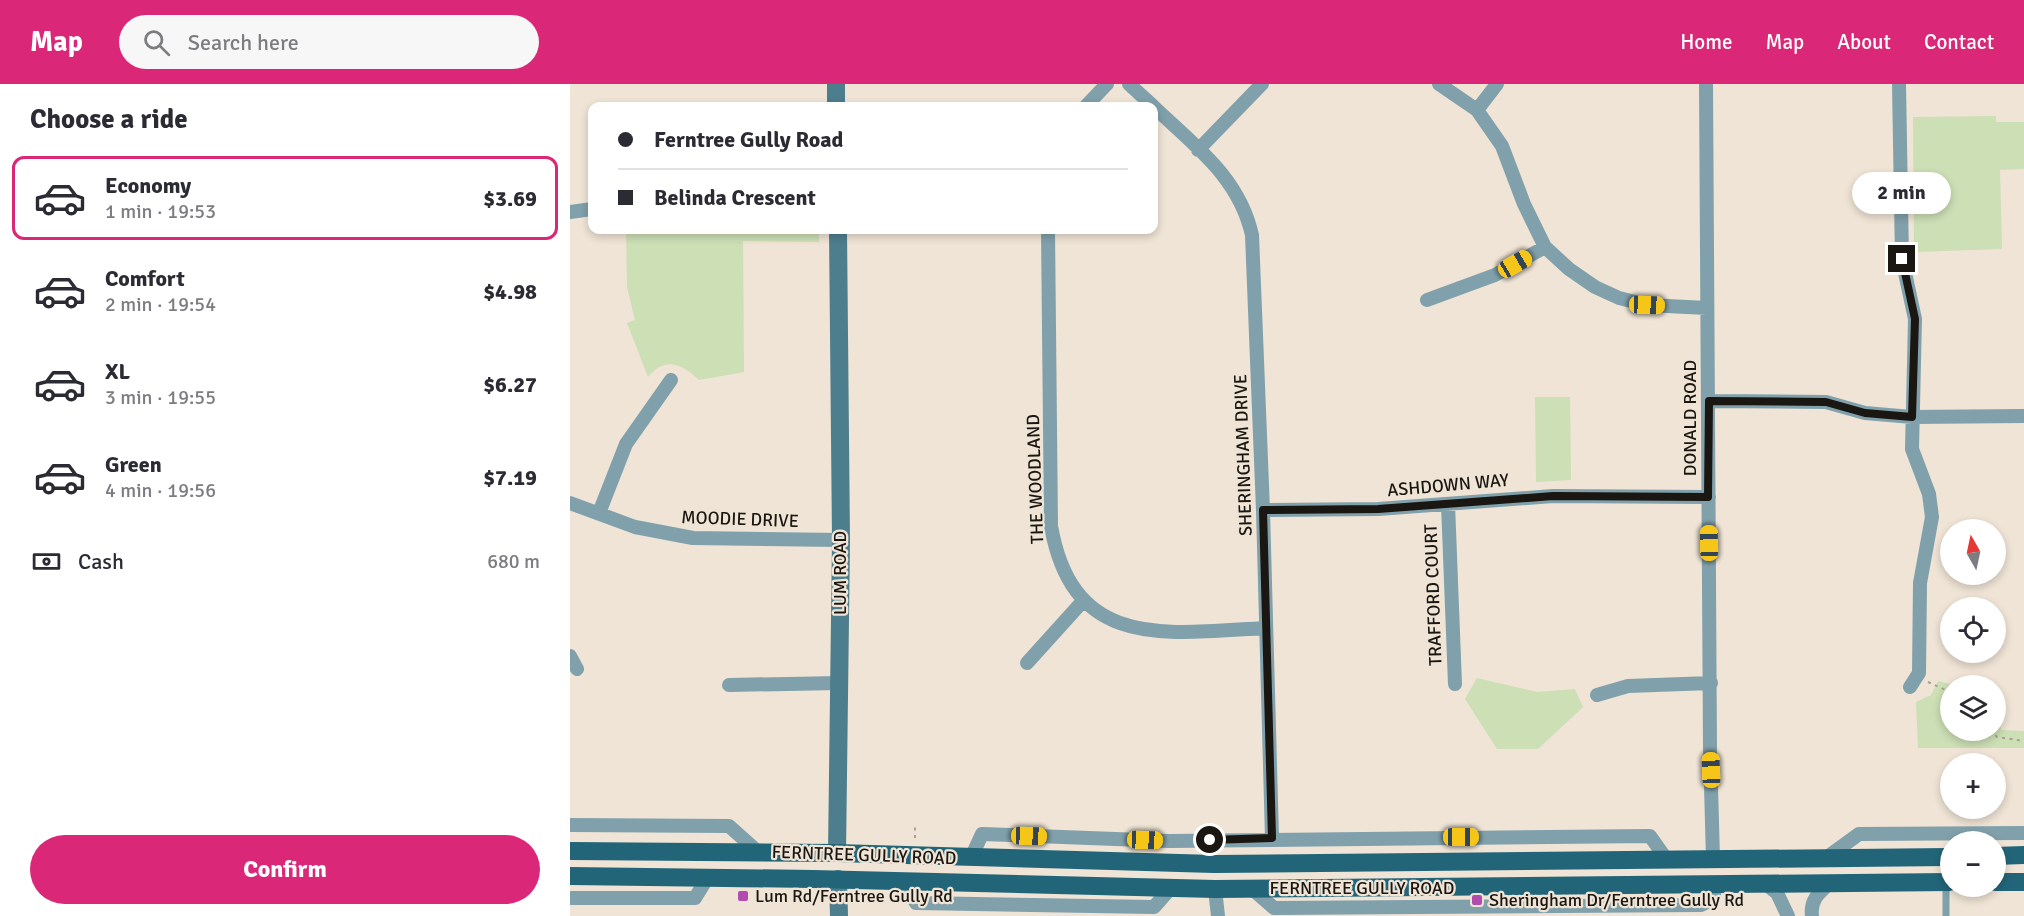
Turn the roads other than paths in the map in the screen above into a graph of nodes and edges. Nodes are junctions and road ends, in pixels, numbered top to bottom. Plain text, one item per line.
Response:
1 (836, 84) edge
2 (1107, 84) edge
3 (1129, 84) edge
4 (1262, 84) edge
5 (1439, 84) edge
6 (1497, 84) edge
7 (1706, 84) edge
8 (1899, 84) edge
9 (836, 102) edge
10 (1090, 102) edge
11 (1148, 102) edge
12 (1477, 110) junction
13 (1158, 112) edge
14 (1198, 150) junction
15 (588, 210) edge
16 (570, 212) edge
17 (838, 234) edge
18 (1048, 234) edge
19 (1545, 247) junction
20 (1427, 300) dead end
21 (1707, 308) junction
22 (671, 380) dead end
23 (1709, 401) junction
24 (2024, 416) edge
25 (1912, 417) junction
26 (1708, 497) junction
27 (570, 504) edge
28 (1448, 504) junction
29 (1263, 510) junction
30 (599, 513) junction
31 (841, 540) junction
32 (1083, 601) junction
33 (1266, 628) junction
34 (1027, 663) dead end
35 (1913, 682) road end
36 (839, 683) junction
37 (1711, 683) junction
38 (1455, 684) dead end
39 (729, 685) dead end
40 (1597, 695) dead end
41 (570, 825) edge
42 (2024, 833) edge
43 (1272, 838) junction
44 (709, 850) junction
45 (570, 851) edge
46 (757, 851) junction
47 (837, 853) junction
48 (2024, 855) edge
49 (1940, 856) edge
50 (2006, 856) edge
51 (1907, 857) junction
52 (971, 858) junction
53 (1826, 858) junction
54 (1713, 859) junction
55 (1667, 860) junction
56 (1214, 864) junction
57 (1940, 873) edge
58 (570, 876) edge
59 (708, 876) junction
60 (838, 879) junction
61 (902, 881) junction
62 (971, 882) junction
63 (1940, 882) edge
64 (2006, 882) edge
65 (2024, 882) edge
66 (1714, 884) junction
67 (1829, 884) junction
68 (1767, 885) junction
69 (1548, 886) junction
70 (1251, 888) junction
71 (1170, 889) junction
72 (1215, 889) junction
73 (1947, 897) edge
74 (570, 898) edge
75 (1548, 907) junction
76 (839, 916) edge
77 (1218, 916) edge
78 (1788, 916) edge
79 (1812, 916) edge
80 (1946, 916) edge

1 - 9 street
2 - 10 street
3 - 11 street, SHERINGHAM DRIVE
4 - 14 street
5 - 12 street
6 - 12 street
7 - 21 street, DONALD ROAD
8 - 25 street
12 - 19 street
13 - 14 street, SHERINGHAM DRIVE
14 - 29 street, SHERINGHAM DRIVE
15 - 16 street
17 - 31 street, LUM ROAD
18 - 32 street, THE WOODLAND
19 - 20 street
19 - 21 street
21 - 23 street, DONALD ROAD
22 - 30 street
23 - 25 street
23 - 26 street, DONALD ROAD
24 - 25 street
25 - 35 street
26 - 28 street, ASHDOWN WAY
26 - 37 street, DONALD ROAD
27 - 30 street, MOODIE DRIVE
28 - 29 street, ASHDOWN WAY
28 - 38 street, TRAFFORD COURT
29 - 33 street, SHERINGHAM DRIVE
30 - 31 street, MOODIE DRIVE
31 - 36 street, LUM ROAD
32 - 33 street, THE WOODLAND
32 - 34 street
33 - 43 street, SHERINGHAM DRIVE
36 - 39 street
36 - 47 street, LUM ROAD
37 - 40 street
37 - 54 street, DONALD ROAD
41 - 46 street, FERNTREE GULLY ROAD
42 - 53 street
43 - 52 street, FERNTREE GULLY ROAD
43 - 55 street, FERNTREE GULLY ROAD
44 - 45 main road, FERNTREE GULLY ROAD
44 - 46 main road, FERNTREE GULLY ROAD
44 - 59 main road
46 - 47 main road, FERNTREE GULLY ROAD
47 - 52 main road, FERNTREE GULLY ROAD
47 - 60 main road, LUM ROAD
48 - 50 main road
49 - 51 main road, FERNTREE GULLY ROAD
51 - 53 main road, FERNTREE GULLY ROAD
51 - 57 main road
52 - 56 main road, FERNTREE GULLY ROAD
52 - 62 main road
53 - 54 main road, FERNTREE GULLY ROAD
54 - 55 main road, FERNTREE GULLY ROAD
54 - 66 main road
55 - 56 main road, FERNTREE GULLY ROAD
56 - 72 main road
58 - 59 main road, FERNTREE GULLY ROAD
59 - 60 main road, FERNTREE GULLY ROAD
59 - 74 street
60 - 61 main road, FERNTREE GULLY ROAD
60 - 76 street, LUM ROAD
61 - 62 main road, FERNTREE GULLY ROAD
61 - 71 street, FERNTREE GULLY ROAD
62 - 71 main road, FERNTREE GULLY ROAD
63 - 67 main road, FERNTREE GULLY ROAD
64 - 65 main road
66 - 68 main road, FERNTREE GULLY ROAD
66 - 69 main road, FERNTREE GULLY ROAD
66 - 75 street
67 - 68 main road, FERNTREE GULLY ROAD
67 - 79 street
68 - 78 street
69 - 70 main road, FERNTREE GULLY ROAD
69 - 75 street
70 - 72 main road, FERNTREE GULLY ROAD
70 - 75 street
71 - 72 main road, FERNTREE GULLY ROAD
72 - 77 street
73 - 80 lane

